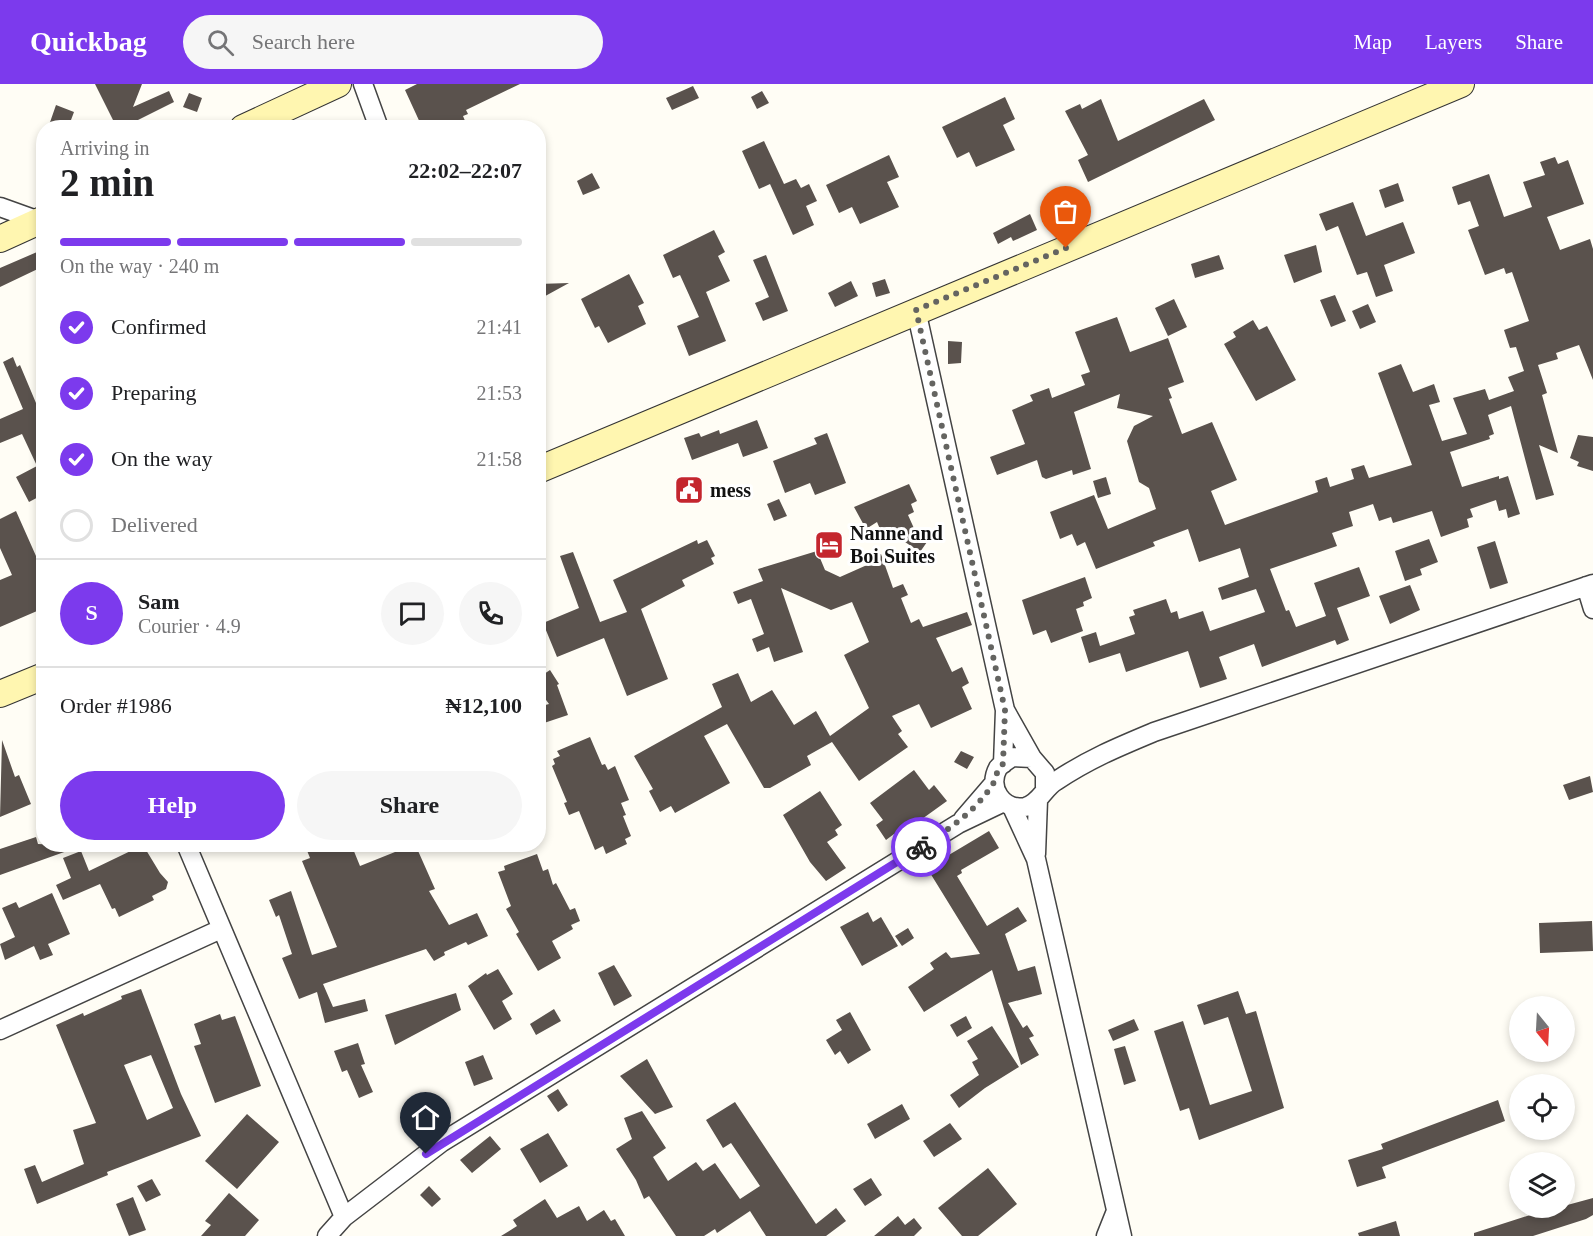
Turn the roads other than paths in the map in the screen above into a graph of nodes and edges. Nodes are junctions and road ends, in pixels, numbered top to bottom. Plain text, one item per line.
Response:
1 (338, 84) edge
2 (363, 84) edge
3 (1461, 84) edge
4 (260, 120) edge
5 (376, 120) edge
6 (0, 207) edge
7 (36, 218) edge
8 (36, 222) edge
9 (0, 239) edge
10 (916, 310) junction
11 (546, 467) edge
12 (1590, 585) edge
13 (1593, 609) edge
14 (36, 679) edge
15 (0, 694) edge
16 (1005, 710) junction
17 (1090, 759) junction
18 (1035, 762) junction
19 (1003, 764) junction
20 (994, 783) junction
21 (1042, 794) junction
22 (1008, 804) junction
23 (957, 824) junction
24 (189, 852) edge
25 (1036, 859) junction
26 (221, 929) junction
27 (0, 1030) edge
28 (1116, 1211) junction
29 (344, 1217) junction
30 (327, 1236) edge
31 (1106, 1236) edge
32 (1122, 1236) edge

1 - 4 street
2 - 5 street
3 - 10 street
6 - 7 street
8 - 9 street
10 - 11 street
10 - 16 street
12 - 13 street
12 - 17 street
14 - 15 street
16 - 18 street
16 - 19 street
17 - 18 street
17 - 21 street
18 - 19 street
18 - 21 street
19 - 20 street
20 - 22 street
20 - 23 street
21 - 22 street
21 - 25 street
22 - 23 street
22 - 25 street
23 - 29 street
24 - 26 street
25 - 28 street
26 - 27 street
26 - 29 street
28 - 31 street
28 - 32 street
29 - 30 street

